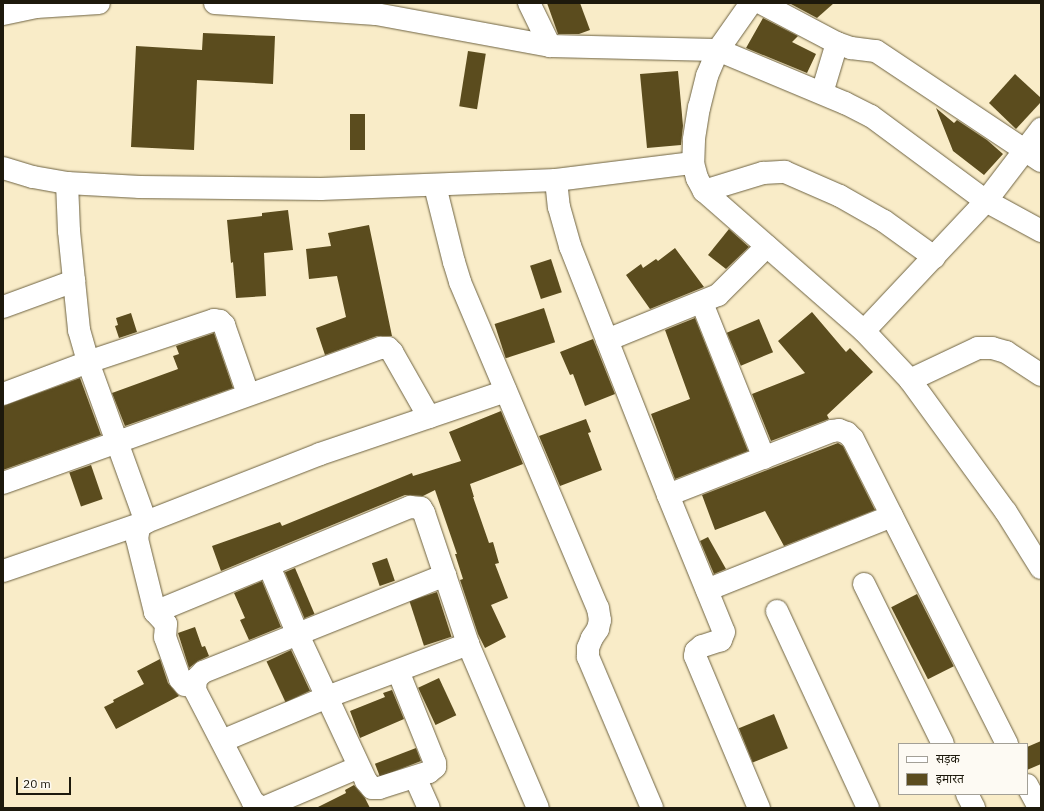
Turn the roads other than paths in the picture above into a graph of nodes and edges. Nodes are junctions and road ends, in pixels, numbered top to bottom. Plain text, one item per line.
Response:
1 (99, 3) edge
2 (215, 3) edge
3 (529, 3) edge
4 (752, 3) edge
5 (761, 3) edge
6 (379, 8) edge
7 (3, 14) edge
8 (837, 43) junction
9 (550, 46) junction
10 (718, 50) junction
11 (822, 93) junction
12 (1041, 129) edge
13 (1032, 155) edge
14 (693, 163) junction
15 (3, 168) edge
16 (556, 180) junction
17 (67, 183) junction
18 (435, 186) junction
19 (704, 191) junction
20 (986, 201) junction
21 (1041, 231) edge
22 (767, 246) junction
23 (934, 257) junction
24 (74, 281) junction
25 (702, 303) junction
26 (3, 307) edge
27 (864, 331) junction
28 (607, 340) junction
29 (88, 362) junction
30 (1041, 376) edge
31 (910, 380) junction
32 (506, 391) junction
33 (3, 394) edge
34 (248, 394) junction
35 (429, 417) junction
36 (118, 441) junction
37 (764, 458) junction
38 (3, 483) edge
39 (668, 495) junction
40 (892, 516) junction
41 (146, 522) junction
42 (269, 566) junction
43 (1041, 568) edge
44 (3, 571) edge
45 (444, 575) junction
46 (864, 584) dead end
47 (707, 590) junction
48 (777, 611) dead end
49 (154, 612) junction
50 (298, 635) junction
51 (468, 644) junction
52 (398, 671) junction
53 (185, 685) dead end
54 (327, 697) junction
55 (222, 742) junction
56 (943, 743) edge
57 (1006, 743) edge
58 (359, 767) junction
59 (415, 777) junction
60 (1028, 787) edge
61 (968, 795) edge
62 (263, 808) edge
63 (429, 808) edge
64 (538, 808) edge
65 (652, 808) edge
66 (759, 808) edge
67 (868, 808) edge
68 (974, 808) edge
69 (1039, 808) edge

1 - 7 street
2 - 6 street
3 - 9 street
4 - 10 street
5 - 8 street
6 - 9 street
8 - 11 street
8 - 13 street
9 - 10 street
10 - 11 street
10 - 14 street
11 - 20 street
12 - 13 street
13 - 20 street
14 - 16 street
14 - 19 street
15 - 17 street
16 - 18 street
16 - 28 street
17 - 18 street
17 - 24 street
18 - 32 street
19 - 22 street
19 - 23 street
20 - 21 street
20 - 23 street
22 - 25 street
22 - 27 street
23 - 27 street
24 - 26 street
24 - 29 street
25 - 28 street
25 - 37 street
27 - 31 street
28 - 39 street
29 - 33 street
29 - 34 street
29 - 36 street
30 - 31 street
31 - 43 street
32 - 35 street
32 - 65 street
34 - 35 street
34 - 36 street
35 - 41 street
36 - 38 street
36 - 41 street
37 - 39 street
37 - 40 street
39 - 47 street
40 - 47 street
40 - 57 street
41 - 44 street
41 - 49 street
42 - 45 street
42 - 49 street
42 - 50 street
45 - 50 street
45 - 51 street
46 - 56 street
47 - 66 street
48 - 67 street
49 - 53 street
50 - 54 street
50 - 55 street
51 - 52 street
51 - 64 street
52 - 54 street
52 - 59 street
54 - 55 street
54 - 58 street
55 - 62 street
58 - 59 street
58 - 62 street
59 - 63 street
60 - 69 street
61 - 68 street

